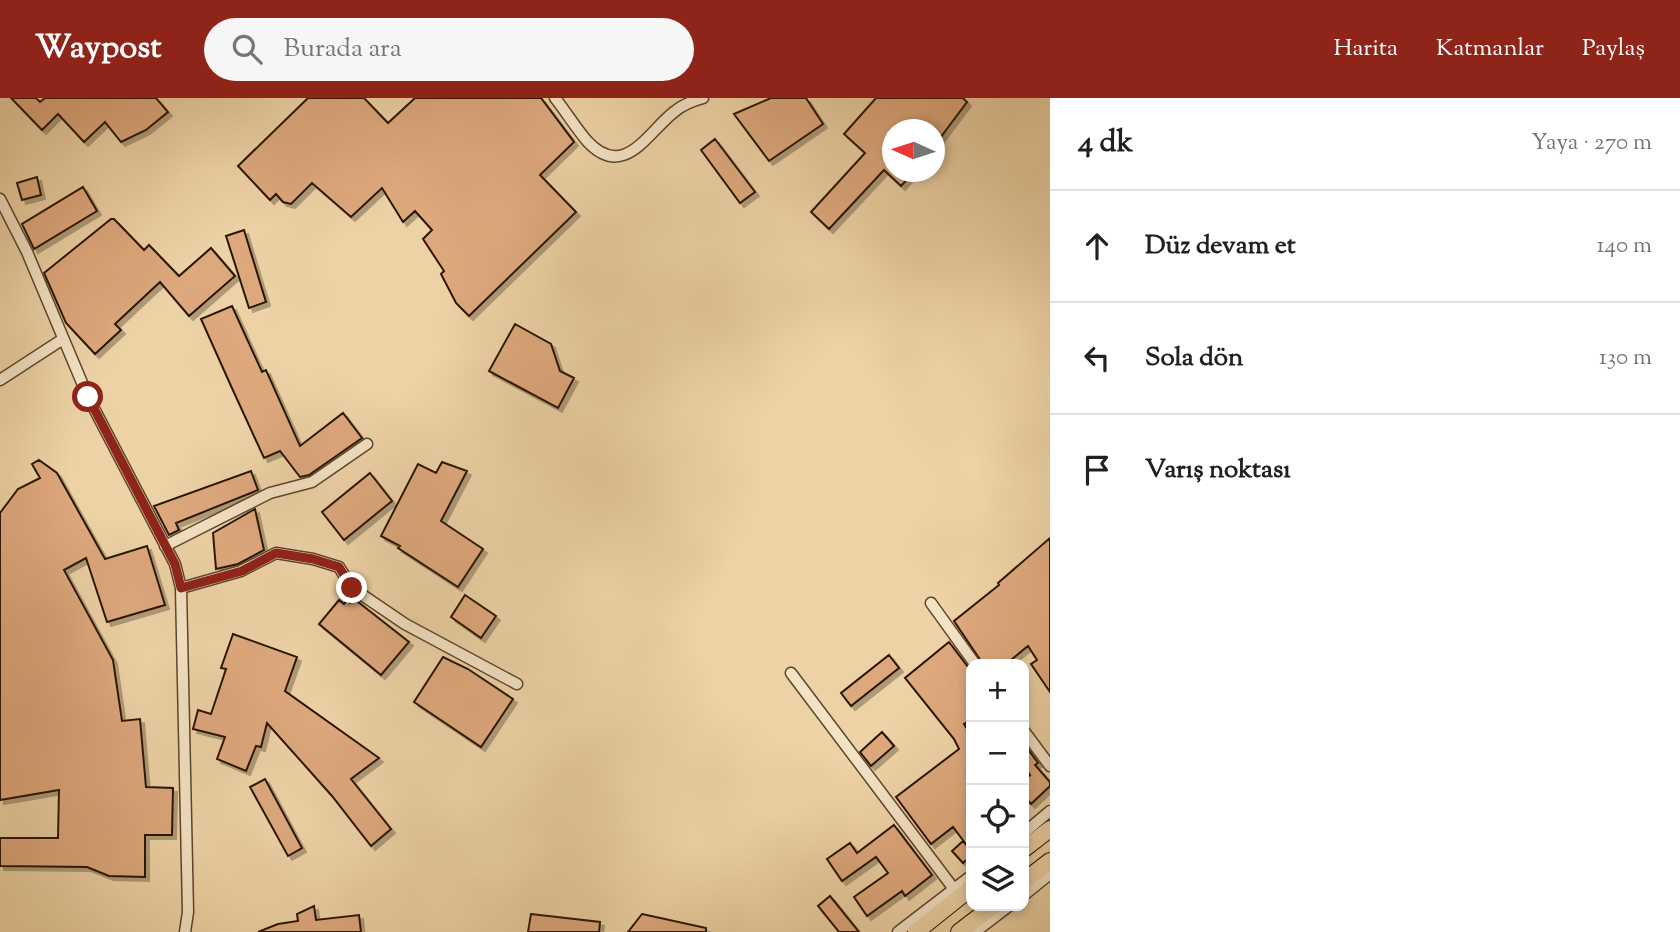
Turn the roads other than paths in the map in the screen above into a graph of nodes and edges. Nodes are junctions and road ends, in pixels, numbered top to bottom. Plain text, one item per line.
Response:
1 (555, 98) edge
2 (703, 98) edge
3 (0, 199) edge
4 (63, 339) junction
5 (0, 380) edge
6 (367, 443) dead end
7 (165, 546) junction
8 (181, 588) junction
9 (931, 603) dead end
10 (971, 659) edge
11 (791, 673) dead end
12 (517, 684) dead end
13 (1029, 738) edge
14 (1050, 766) edge
15 (1050, 811) edge
16 (1029, 829) edge
17 (1050, 829) edge
18 (1025, 848) edge
19 (1050, 861) edge
20 (1050, 874) edge
21 (1029, 877) edge
22 (1029, 891) edge
23 (962, 892) edge
24 (986, 911) edge
25 (1002, 911) edge
26 (185, 932) edge
27 (898, 932) edge
28 (916, 932) edge
29 (959, 932) edge
30 (975, 932) edge

1 - 2 street
3 - 4 street
4 - 5 street
4 - 7 street
6 - 7 street
7 - 8 street
8 - 12 street
8 - 26 street
9 - 10 street
11 - 23 street
13 - 14 street
15 - 16 street
17 - 18 highway
19 - 21 highway
20 - 22 street
23 - 27 street
23 - 28 highway
24 - 29 highway
25 - 30 street

